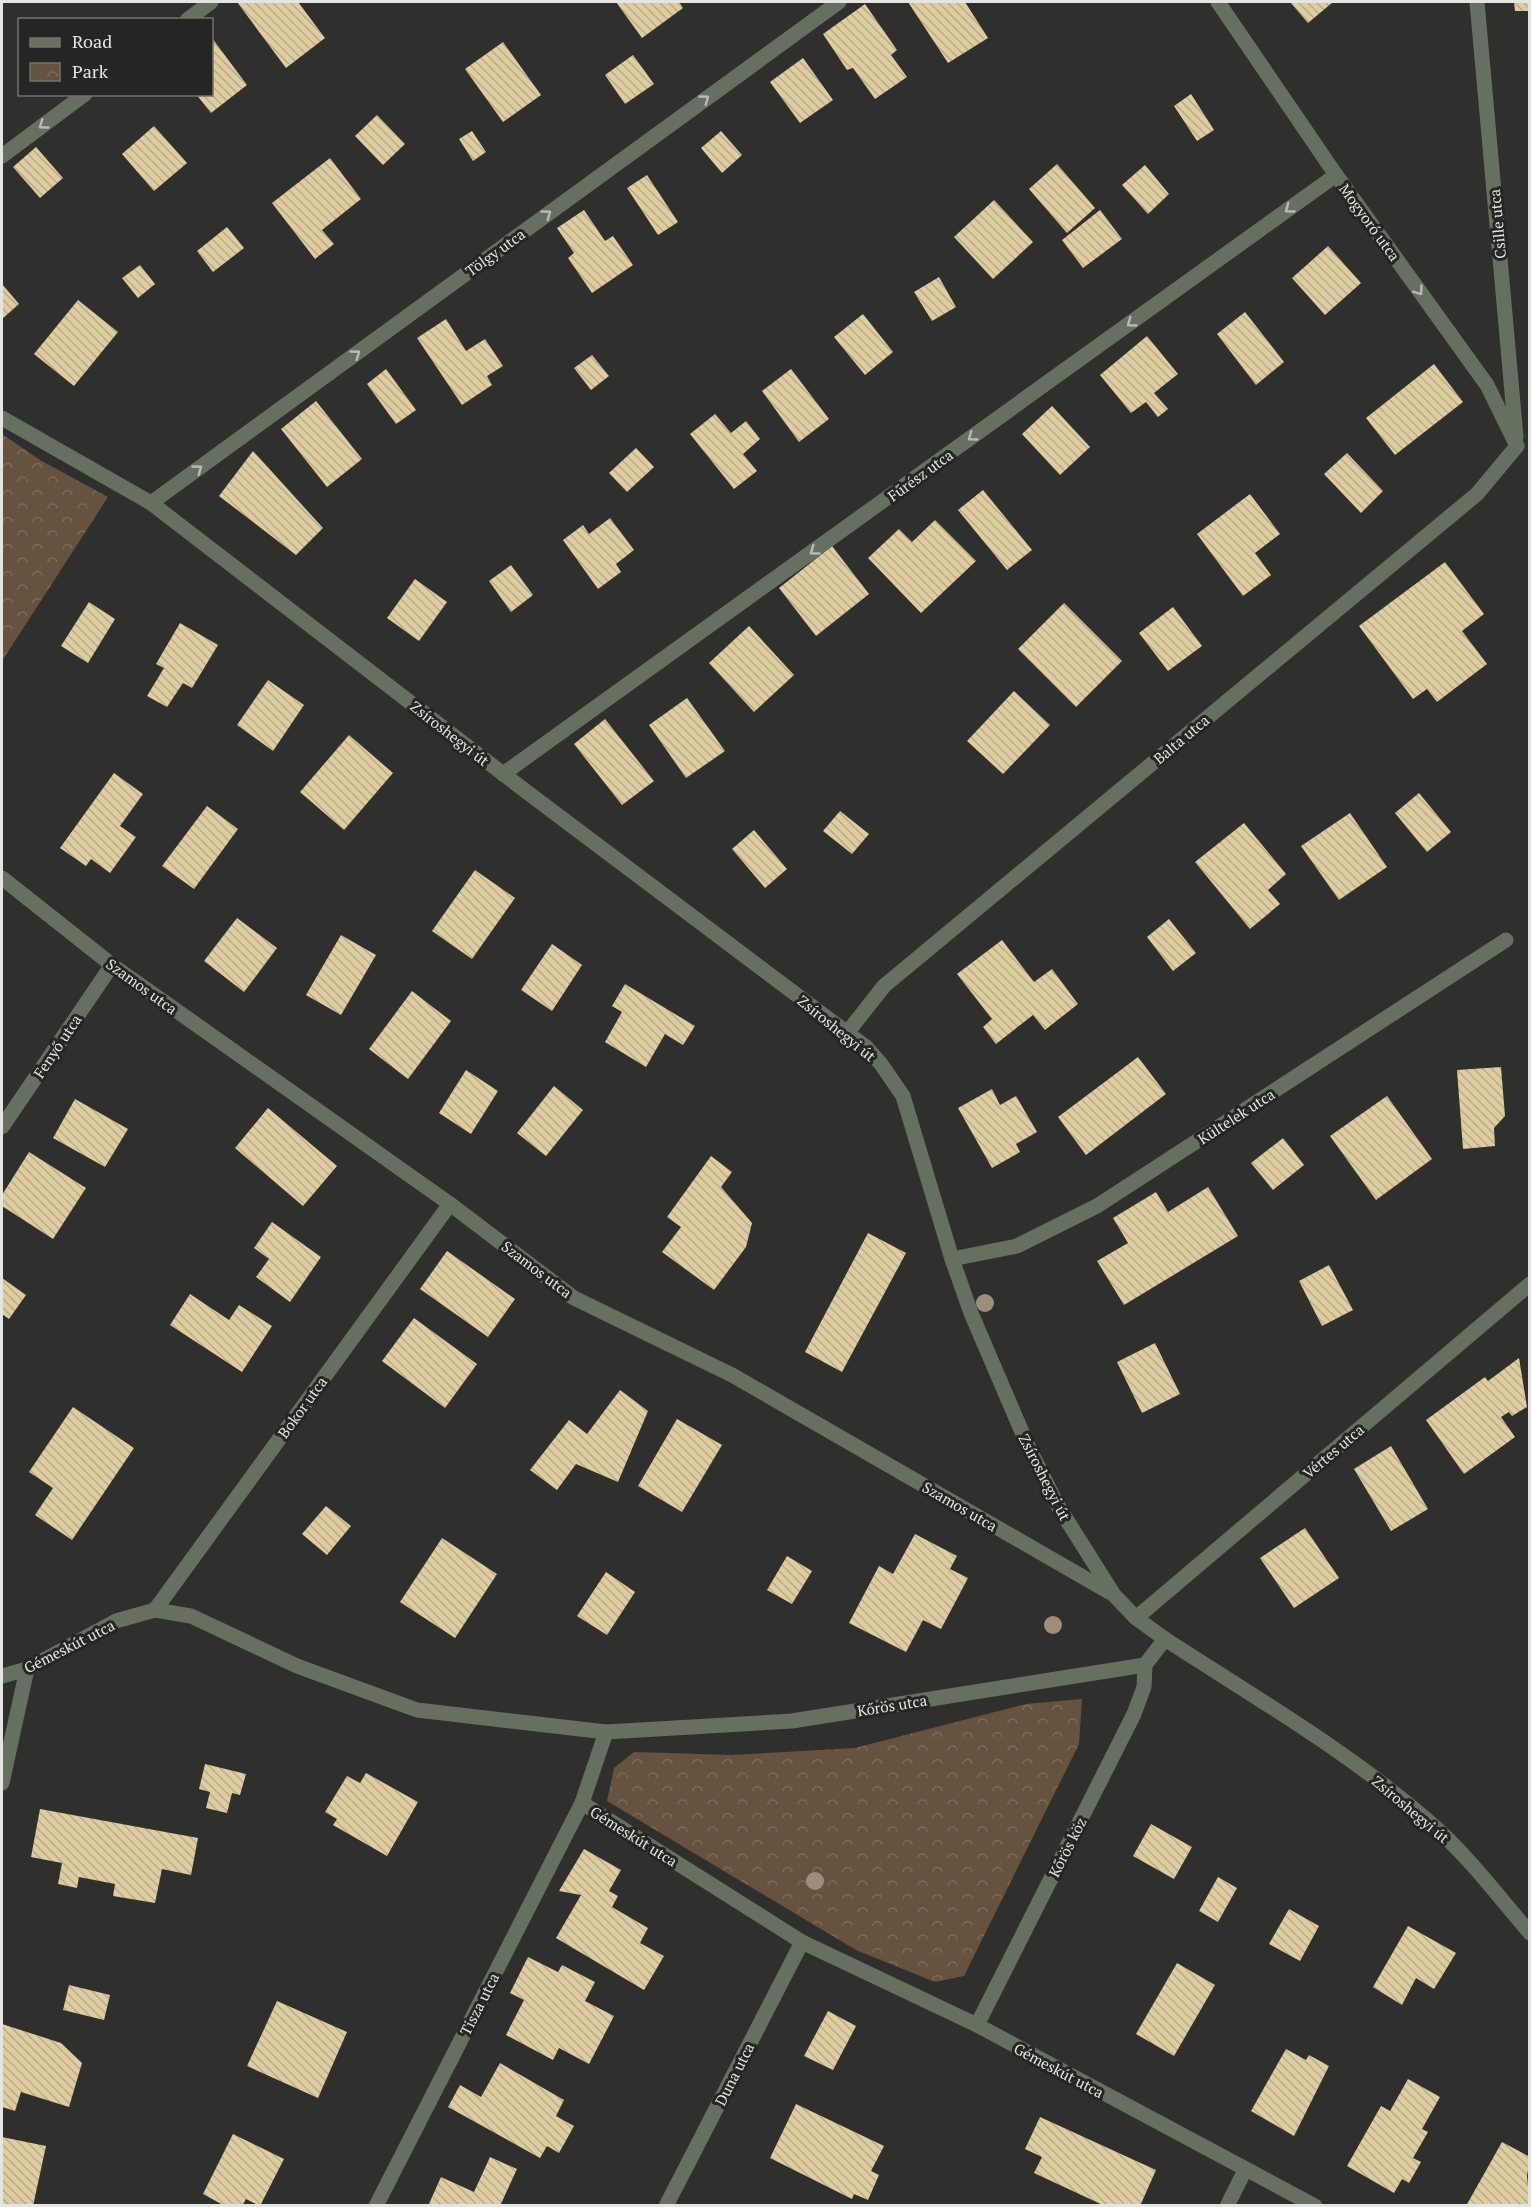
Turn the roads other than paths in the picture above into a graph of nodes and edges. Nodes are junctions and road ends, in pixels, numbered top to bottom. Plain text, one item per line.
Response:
1 (212, 2) edge
2 (839, 2) edge
3 (1218, 2) edge
4 (1477, 2) edge
5 (190, 18) edge
6 (82, 96) edge
7 (2, 156) edge
8 (1336, 175) junction
9 (2, 418) edge
10 (1517, 446) junction
11 (151, 503) junction
12 (503, 774) junction
13 (2, 878) edge
14 (1506, 940) dead end
15 (112, 965) junction
16 (847, 1034) junction
17 (2, 1127) edge
18 (450, 1204) junction
19 (952, 1259) junction
20 (1530, 1284) edge
21 (1114, 1595) junction
22 (155, 1610) junction
23 (1136, 1618) junction
24 (1165, 1639) junction
25 (1145, 1665) junction
26 (27, 1669) junction
27 (2, 1676) edge
28 (606, 1732) junction
29 (2, 1783) edge
30 (582, 1803) junction
31 (1530, 1933) edge
32 (802, 1942) junction
33 (977, 2025) junction
34 (1245, 2170) junction
35 (376, 2205) edge
36 (666, 2205) edge
37 (1227, 2205) edge
38 (1315, 2205) edge

1 - 5 street
11 -> 2 street, Tölgy utca
3 - 8 street, Mogyoró utca
4 - 10 street, Csille utca
6 -> 7 street
8 -> 10 street, Mogyoró utca
8 -> 12 street, Fűrész utca
9 - 11 street, Zsíroshegyi út
10 - 16 street, Balta utca
11 - 12 street, Zsíroshegyi út
12 - 16 street, Zsíroshegyi út
13 - 15 street, Szamos utca
14 - 19 street, Kültelek utca
15 - 17 street, Fenyő utca
15 - 18 street, Szamos utca
16 - 19 street, Zsíroshegyi út
18 - 21 street, Szamos utca
18 - 22 street, Bokor utca
19 - 21 street, Zsíroshegyi út
20 - 23 street, Vértes utca
21 - 23 street, Zsíroshegyi út
22 - 26 street, Gémeskút utca
22 - 28 street, Gémeskút utca
23 - 24 street, Zsíroshegyi út
24 - 25 street
24 - 31 street, Zsíroshegyi út
25 - 28 street, Kőrös utca
25 - 33 street, Kőrös köz
26 - 27 street, Gémeskút utca
26 - 29 street
28 - 30 street, Gémeskút utca
30 - 32 street, Gémeskút utca
30 - 35 street, Tisza utca
32 - 33 street, Gémeskút utca
32 - 36 street, Duna utca
33 - 34 street, Gémeskút utca
34 - 37 street
34 - 38 street, Gémeskút utca

